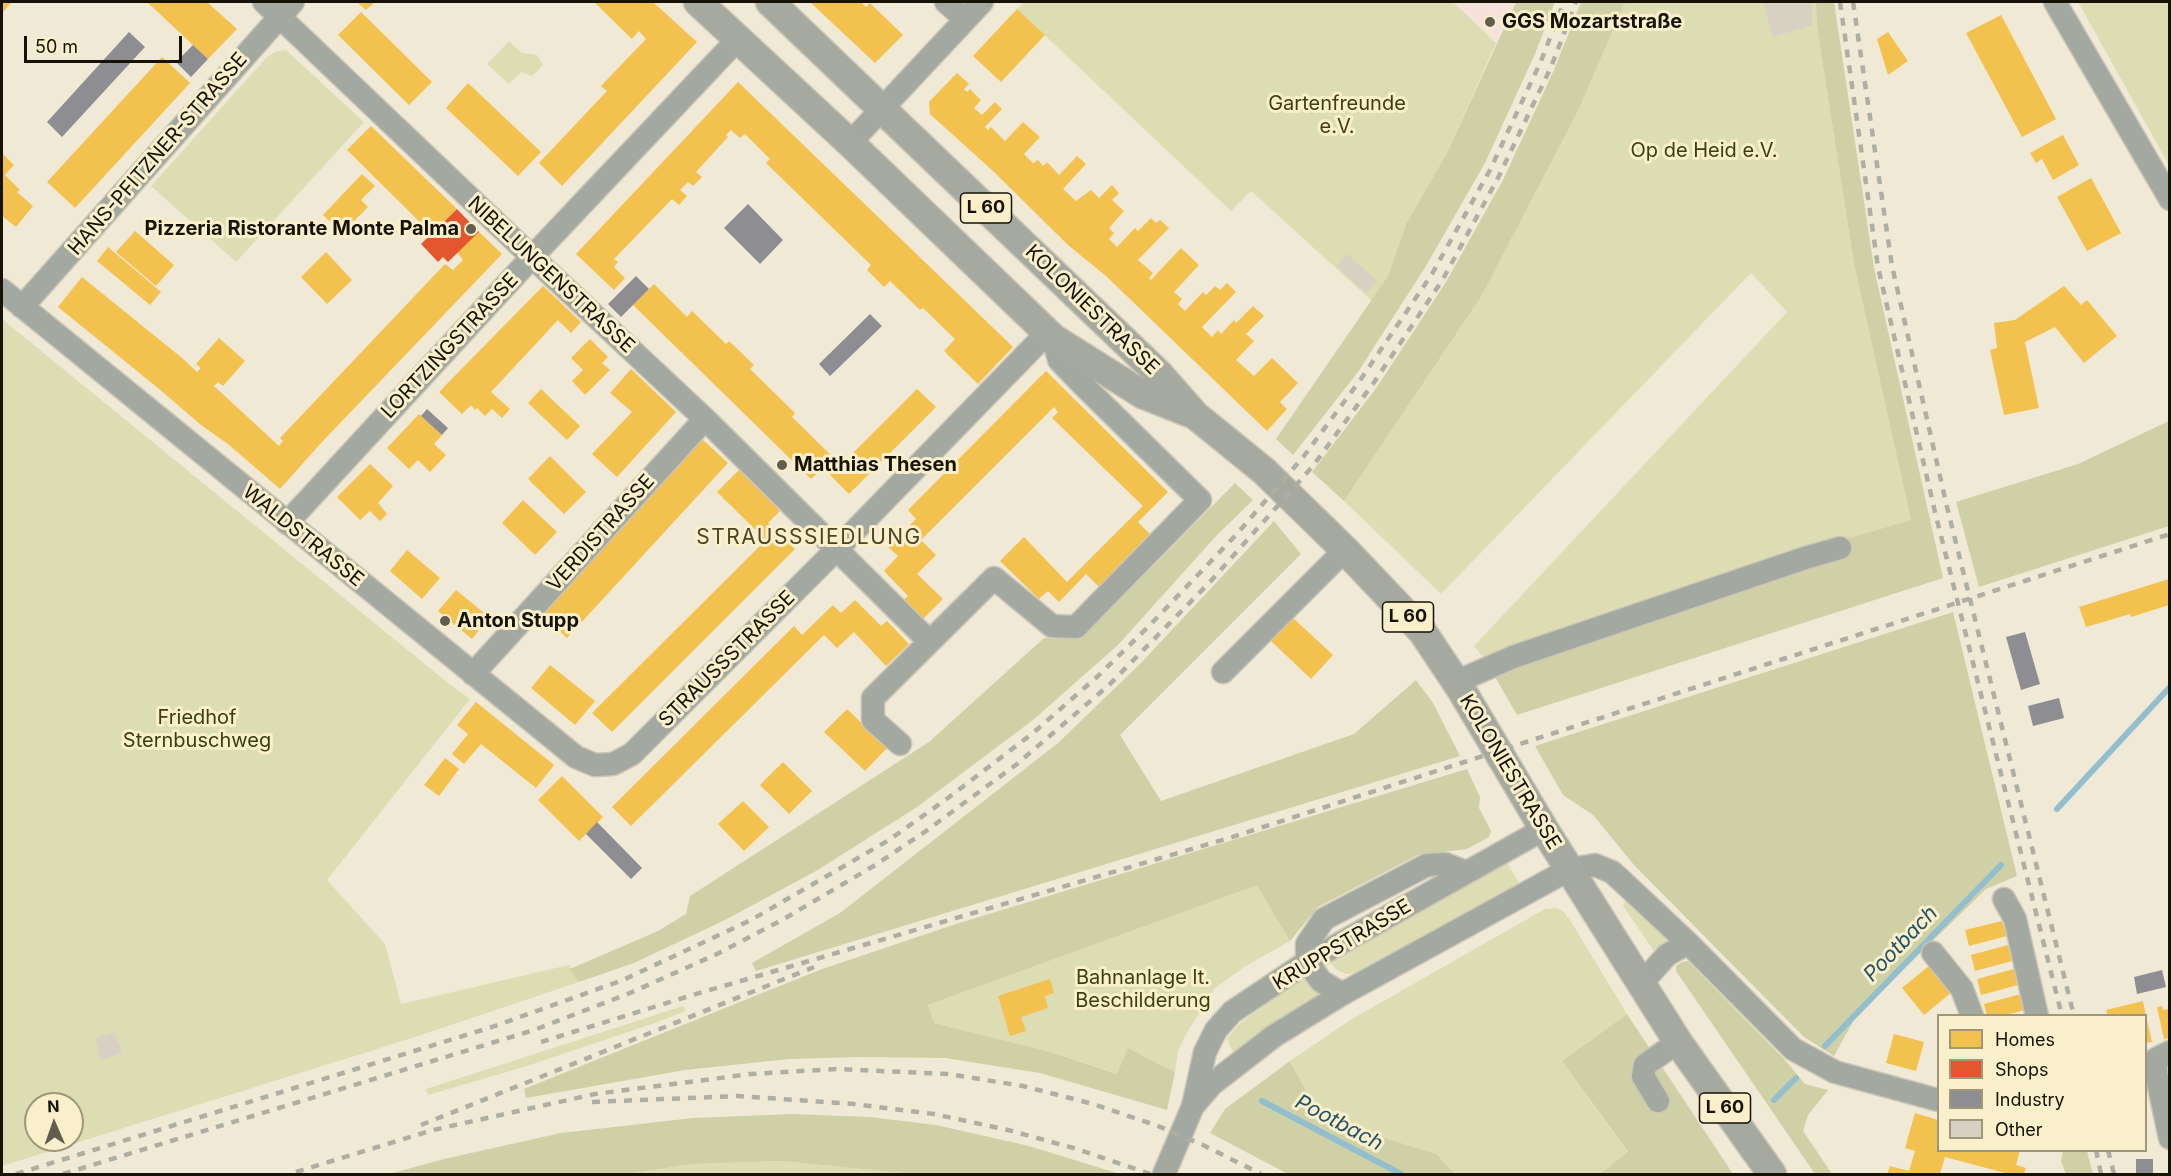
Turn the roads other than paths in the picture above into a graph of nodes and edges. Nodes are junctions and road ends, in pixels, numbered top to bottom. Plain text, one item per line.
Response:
1 (698, 2) edge
2 (770, 2) edge
3 (946, 2) edge
4 (982, 2) edge
5 (2055, 2) edge
6 (279, 6) edge
7 (965, 19) junction
8 (738, 39) junction
9 (882, 108) junction
10 (850, 143) junction
11 (2169, 199) edge
12 (531, 257) junction
13 (2, 290) edge
14 (22, 307) junction
15 (1050, 336) junction
16 (1195, 415) junction
17 (705, 419) junction
18 (287, 523) junction
19 (1840, 548) dead end
20 (837, 549) junction
21 (1345, 550) junction
22 (929, 642) junction
23 (1222, 672) dead end
24 (473, 674) junction
25 (1456, 682) junction
26 (900, 744) dead end
27 (613, 764) joint
28 (1544, 829) junction
29 (1570, 869) junction
30 (2004, 899) dead end
31 (1688, 943) junction
32 (1934, 953) dead end
33 (1306, 962) junction
34 (1641, 984) junction
35 (1342, 994) junction
36 (1971, 1014) edge
37 (2037, 1014) edge
38 (1678, 1042) junction
39 (2169, 1052) edge
40 (1937, 1100) edge
41 (1658, 1101) dead end
42 (1193, 1106) junction
43 (2169, 1138) edge
44 (1164, 1174) edge
45 (1772, 1174) edge

1 - 8 main road, KOLONIESTRASSE / L 60
2 - 9 main road, KOLONIESTRASSE / L 60
3 - 7 street
4 - 7 street
5 - 11 street
6 - 12 street, NIBELUNGENSTRASSE
6 - 14 street, HANS-PFITZNER-STRASSE
7 - 9 street
8 - 10 main road, KOLONIESTRASSE / L 60
8 - 12 street, LORTZINGSTRASSE
9 - 10 street
9 - 16 main road, KOLONIESTRASSE / L 60
10 - 15 main road, KOLONIESTRASSE / L 60
12 - 17 street, NIBELUNGENSTRASSE
12 - 18 street, LORTZINGSTRASSE
13 - 14 street, WALDSTRASSE
14 - 18 street, WALDSTRASSE
15 - 16 main road, KOLONIESTRASSE / L 60
15 - 20 street, STRAUSSSTRASSE
15 - 22 street, KOLONIESTRASSE
16 - 21 main road, KOLONIESTRASSE / L 60
17 - 20 street, NIBELUNGENSTRASSE
17 - 24 street, VERDISTRASSE
18 - 24 street, WALDSTRASSE
19 - 25 street
20 - 22 street
20 - 27 street, STRAUSSSTRASSE
21 - 23 street
21 - 25 main road, KOLONIESTRASSE / L 60
22 - 26 street
24 - 27 street, WALDSTRASSE
25 - 28 main road, KOLONIESTRASSE / L 60
28 - 29 main road, KOLONIESTRASSE / L 60
28 - 33 street, KRUPPSTRASSE
29 - 31 street
29 - 34 main road, KOLONIESTRASSE / L 60
29 - 35 street, KRUPPSTRASSE
30 - 37 street
31 - 34 street
31 - 40 street
32 - 36 street
33 - 35 street
33 - 42 street, KRUPPSTRASSE
34 - 38 main road, KOLONIESTRASSE / L 60
35 - 42 street, KRUPPSTRASSE
38 - 41 street
38 - 45 main road, KOLONIESTRASSE / L 60
39 - 43 street
42 - 44 street, KRUPPSTRASSE

